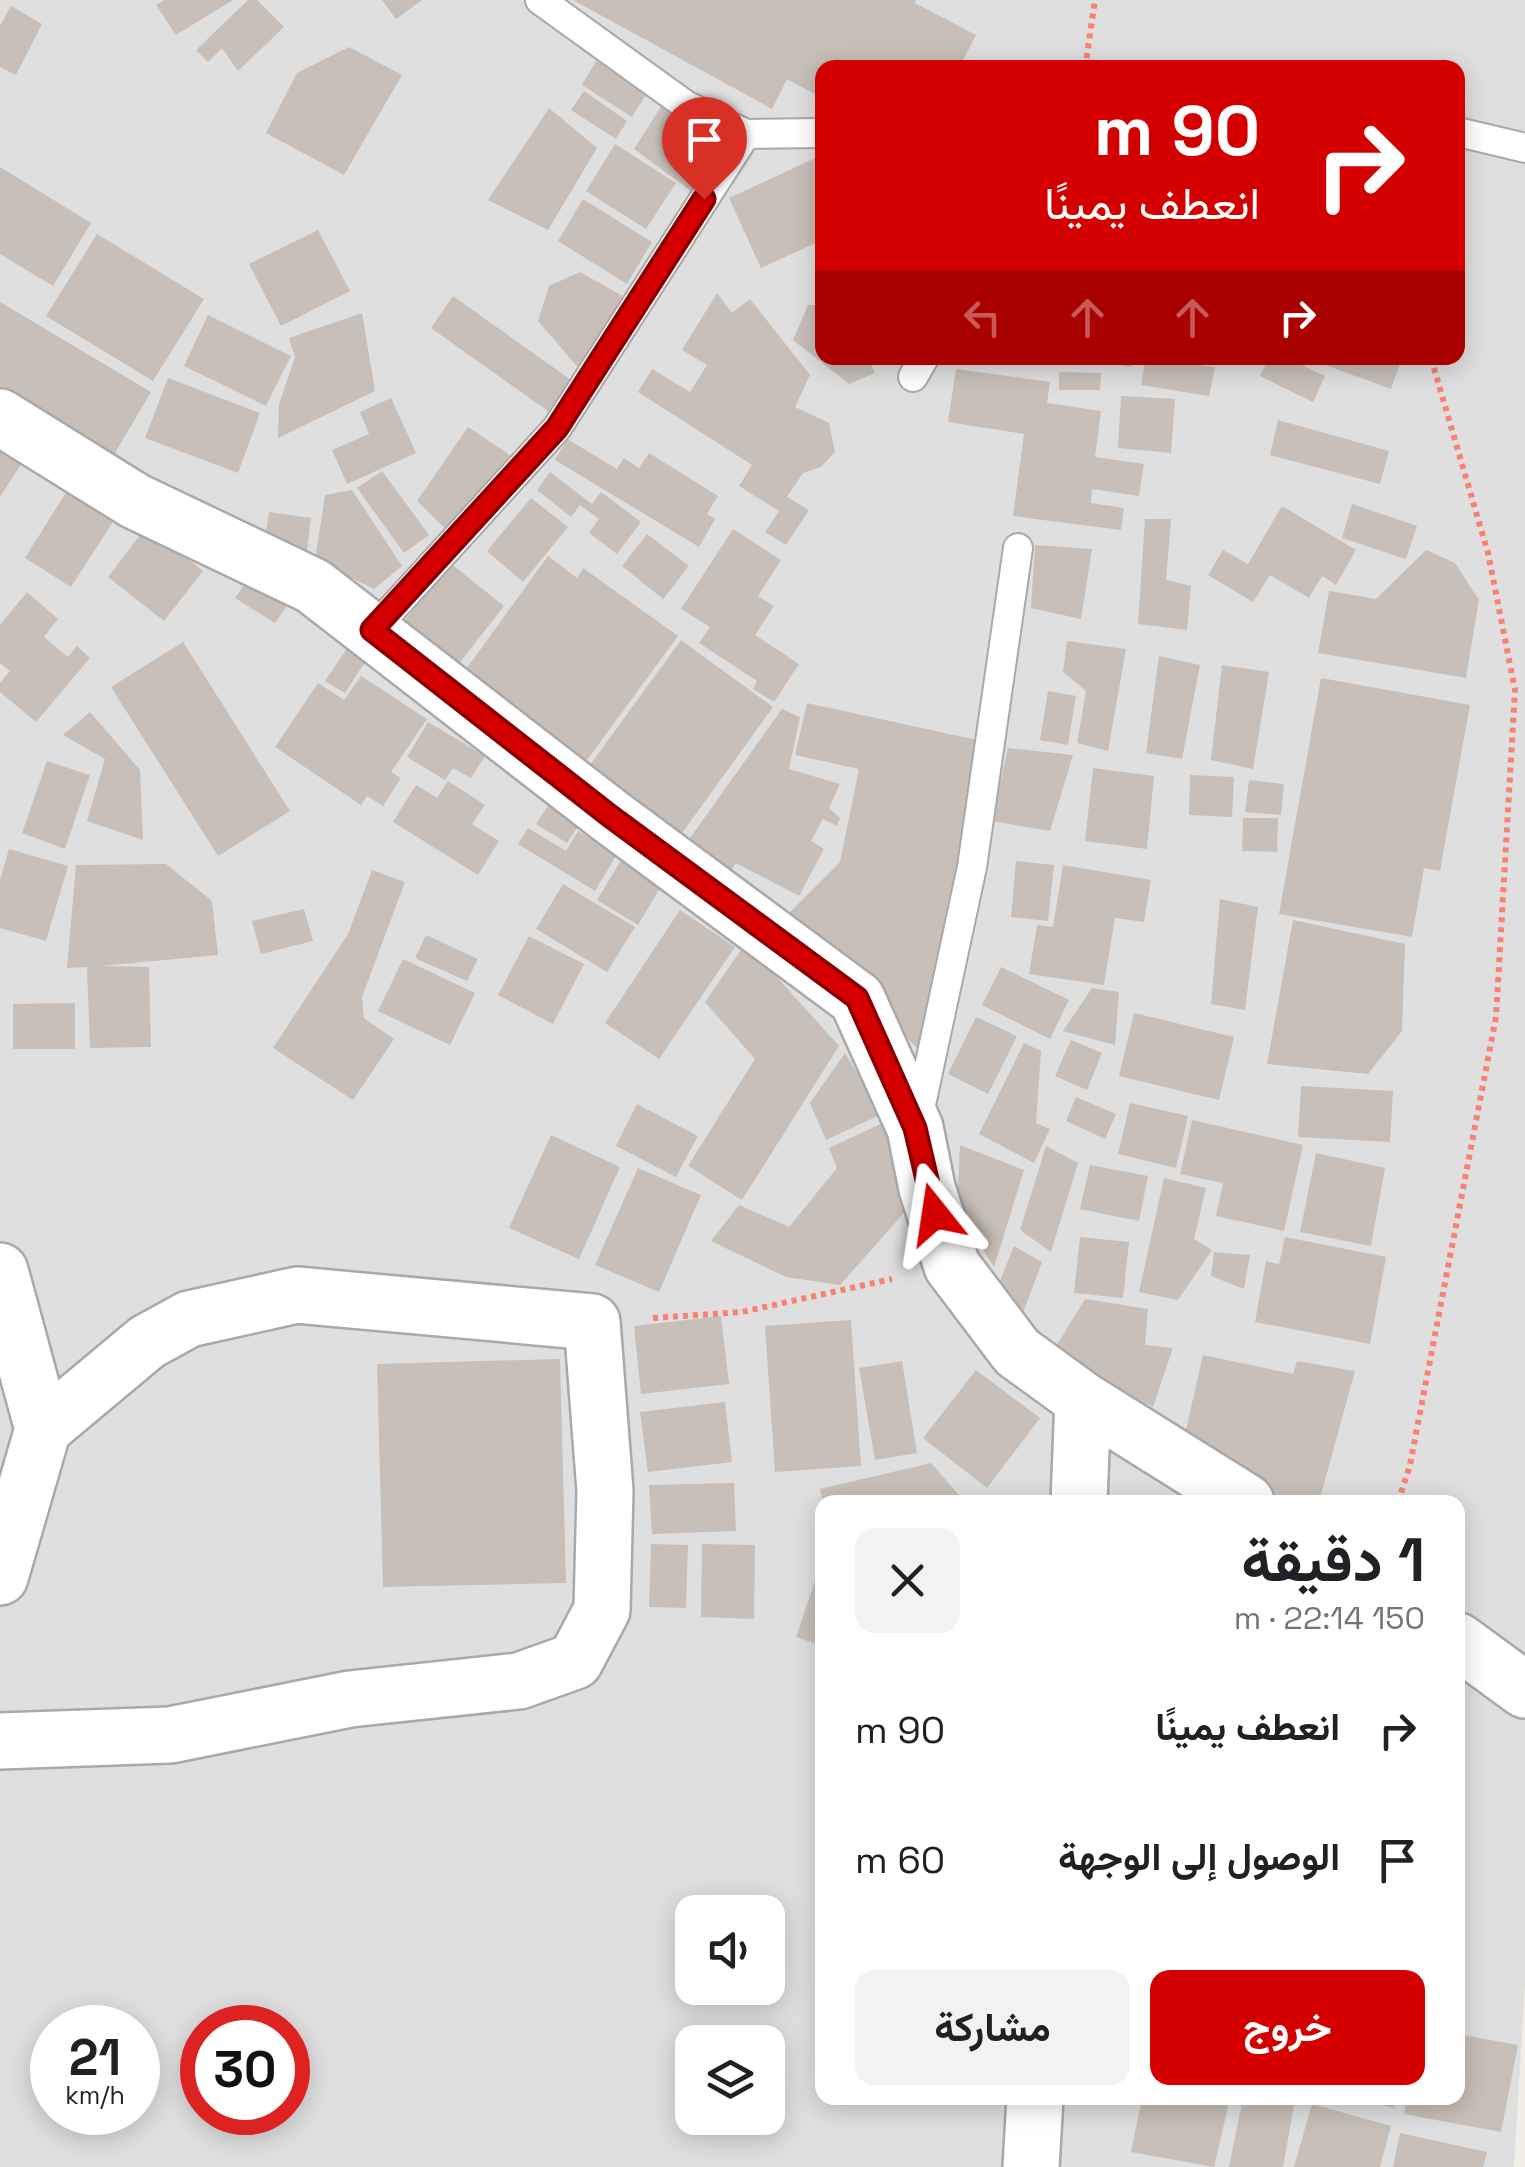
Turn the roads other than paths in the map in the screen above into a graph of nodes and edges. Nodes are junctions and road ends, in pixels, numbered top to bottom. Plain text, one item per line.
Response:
1 (540, 0) edge
2 (815, 133) edge
3 (746, 134) junction
4 (1465, 134) edge
5 (1525, 148) edge
6 (0, 416) edge
7 (1018, 548) dead end
8 (372, 630) junction
9 (915, 1128) junction
10 (0, 1271) edge
11 (1083, 1400) junction
12 (43, 1430) junction
13 (1079, 1495) edge
14 (1235, 1495) edge
15 (0, 1578) edge
16 (1465, 1646) edge
17 (1525, 1690) edge
18 (0, 1742) edge
19 (1035, 2105) edge
20 (1031, 2167) edge

1 - 3 lane
2 - 3 lane
3 - 8 lane
4 - 5 lane
6 - 8 street
7 - 9 lane
8 - 9 street
9 - 11 street
10 - 12 street
11 - 13 street
11 - 14 street
12 - 15 street
12 - 18 street
16 - 17 street
19 - 20 street

